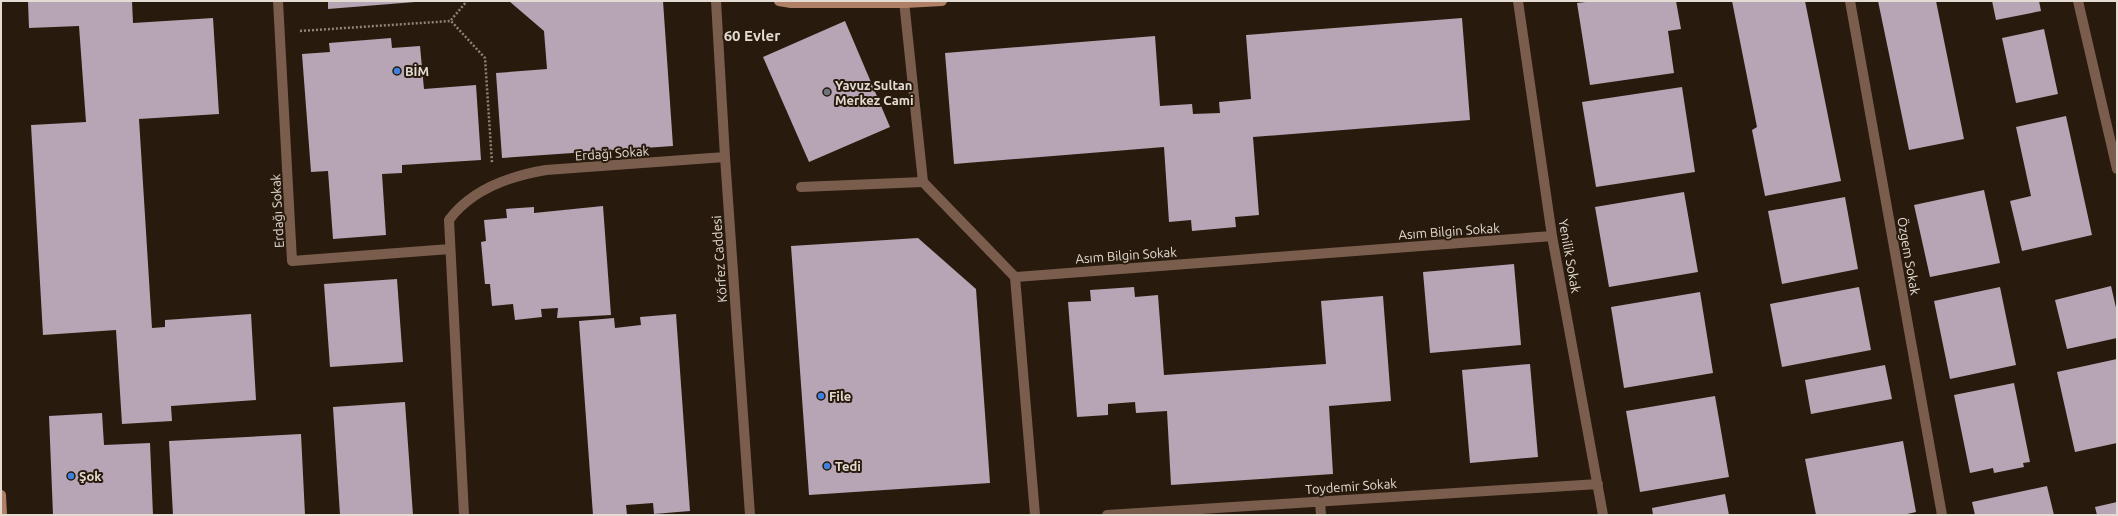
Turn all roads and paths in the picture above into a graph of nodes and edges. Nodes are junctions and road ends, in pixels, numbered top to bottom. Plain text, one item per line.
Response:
1 (278, 1) edge
2 (467, 1) edge
3 (716, 1) edge
4 (779, 1) edge
5 (942, 1) edge
6 (1518, 1) edge
7 (1850, 1) edge
8 (2078, 1) edge
9 (904, 2) edge
10 (451, 21) junction
11 (280, 32) junction
12 (725, 157) junction
13 (2117, 169) edge
14 (923, 182) junction
15 (494, 186) junction
16 (801, 188) dead end
17 (1552, 236) junction
18 (450, 249) junction
19 (1015, 277) junction
20 (1598, 484) junction
21 (1, 495) edge
22 (1320, 501) junction
23 (2, 515) edge
24 (464, 515) edge
25 (750, 515) edge
26 (1035, 515) edge
27 (1107, 515) edge
28 (1321, 515) edge
29 (1603, 515) edge
30 (1942, 515) edge

1 - 11 street, Erdağı Sokak
2 - 10 path
3 - 12 street, Körfez Caddesi
4 - 9 street
5 - 9 street
6 - 17 street, Yenilik Sokak
7 - 30 street, Özgem Sokak
8 - 13 street
9 - 14 street
10 - 11 path
10 - 15 path
11 - 18 street, Erdağı Sokak
12 - 15 street, Erdağı Sokak
12 - 25 street, Körfez Caddesi
14 - 16 street
14 - 19 street
15 - 18 street, Erdağı Sokak
17 - 19 street, Asım Bilgin Sokak
17 - 20 street, Yenilik Sokak
18 - 24 street, Erdağı Sokak
19 - 26 street
20 - 22 street, Toydemir Sokak
20 - 29 street, Yenilik Sokak
21 - 23 street
22 - 27 street, Toydemir Sokak
22 - 28 street

